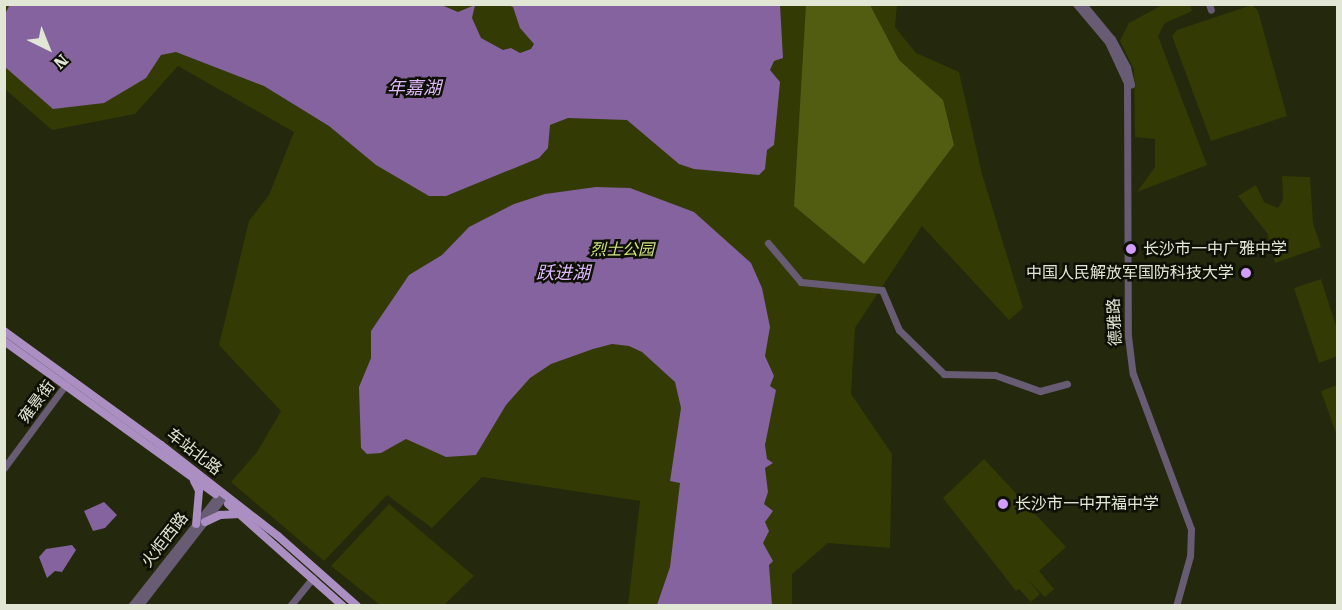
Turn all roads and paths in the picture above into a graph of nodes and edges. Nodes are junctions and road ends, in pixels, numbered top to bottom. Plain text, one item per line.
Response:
1 (1076, 4) edge
2 (1083, 4) edge
3 (768, 243) dead end
4 (4, 331) edge
5 (4, 341) edge
6 (66, 384) junction
7 (1067, 384) dead end
8 (4, 468) edge
9 (192, 478) junction
10 (221, 496) junction
11 (240, 514) junction
12 (200, 523) junction
13 (313, 578) junction
14 (131, 606) edge
15 (139, 606) edge
16 (290, 606) edge
17 (343, 606) edge
18 (357, 606) edge
19 (1178, 606) edge

1 - 19 street, 德雅路
2 - 19 street, 德雅路
3 - 7 street
4 - 6 main road, 车站北路
5 - 6 main road, 车站北路
6 - 8 street, 雍景街
6 - 9 main road, 车站北路
6 - 10 main road, 车站北路
9 - 10 main road, 车站北路
9 - 12 main road
10 - 11 main road, 车站北路
10 - 12 street, 火炬西路
10 - 18 main road, 车站北路
11 - 12 main road
11 - 13 main road, 车站北路
12 - 14 street, 火炬西路
12 - 15 street, 火炬西路
13 - 16 street
13 - 17 main road, 车站北路

